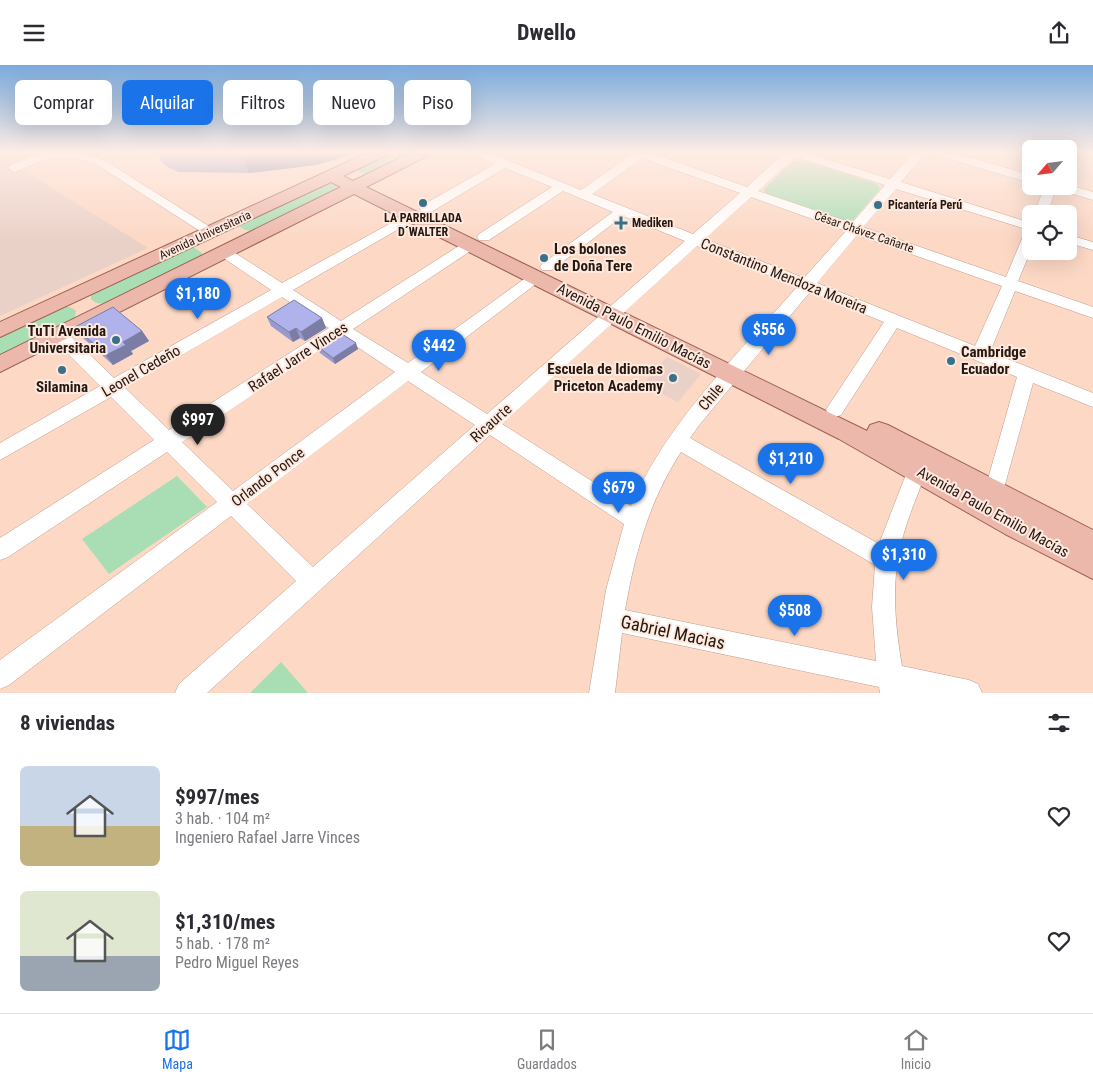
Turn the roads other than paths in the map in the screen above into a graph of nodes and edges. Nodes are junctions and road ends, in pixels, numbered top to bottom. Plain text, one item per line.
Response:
1 (135, 181) edge
2 (320, 181) edge
3 (354, 181) edge
4 (371, 181) edge
5 (474, 181) edge
6 (547, 181) edge
7 (601, 181) edge
8 (720, 181) edge
9 (762, 181) edge
10 (884, 181) edge
11 (895, 181) edge
12 (893, 184) junction
13 (1078, 185) edge
14 (363, 186) junction
15 (561, 187) junction
16 (1093, 189) edge
17 (750, 192) junction
18 (1078, 192) edge
19 (582, 195) junction
20 (1093, 196) edge
21 (622, 211) junction
22 (418, 213) junction
23 (1022, 224) edge
24 (855, 229) junction
25 (211, 232) junction
26 (477, 241) junction
27 (695, 241) junction
28 (1077, 241) edge
29 (1093, 246) edge
30 (224, 252) junction
31 (1022, 255) edge
32 (541, 272) junction
33 (1010, 284) junction
34 (806, 285) junction
35 (282, 290) junction
36 (76, 295) junction
37 (618, 309) junction
38 (1093, 313) edge
39 (96, 315) junction
40 (894, 320) junction
41 (342, 329) junction
42 (0, 330) edge
43 (59, 335) junction
44 (980, 355) junction
45 (0, 364) edge
46 (736, 368) junction
47 (408, 372) junction
48 (1027, 373) junction
49 (112, 387) junction
50 (1093, 400) edge
51 (835, 411) junction
52 (489, 425) junction
53 (168, 441) junction
54 (678, 441) junction
55 (0, 452) edge
56 (916, 470) junction
57 (994, 493) junction
58 (232, 503) junction
59 (636, 521) junction
60 (1093, 544) edge
61 (0, 550) edge
62 (887, 560) junction
63 (1093, 565) edge
64 (313, 582) junction
65 (612, 619) junction
66 (0, 676) edge
67 (891, 685) edge
68 (188, 693) edge
69 (602, 693) edge
70 (969, 693) edge

1 - 25 street
2 - 25 main road, Avenida Universitaria
3 - 14 main road, Avenida Paulo Emilio Macías
4 - 14 main road, Avenida Universitaria
5 - 22 street, Leonel Cedeño
6 - 15 street, Constantino Mendoza Moreira
7 - 19 street
8 - 17 street, César Chávez Cañarte
9 - 17 street, Ricaurte
10 - 12 street
11 - 12 street, Chile
12 - 23 street
12 - 24 street, Chile
13 - 16 street
14 - 22 main road, Avenida Paulo Emilio Macías
14 - 30 main road, Avenida Universitaria
15 - 19 street, Constantino Mendoza Moreira
15 - 26 street, Rafael Jarre Vinces
17 - 24 street, César Chávez Cañarte
17 - 27 street, Ricaurte
18 - 20 street
19 - 21 street, Constantino Mendoza Moreira
21 - 27 street, Constantino Mendoza Moreira
21 - 32 street, Orlando Ponce
22 - 26 main road, Avenida Paulo Emilio Macías
22 - 35 street, Leonel Cedeño
24 - 33 street, César Chávez Cañarte
24 - 34 street, Chile
25 - 36 main road, Avenida Universitaria
26 - 32 main road, Avenida Paulo Emilio Macías
26 - 41 street, Rafael Jarre Vinces
27 - 34 street, Constantino Mendoza Moreira
27 - 37 street, Ricaurte
28 - 29 street
30 - 35 street
30 - 39 main road, Avenida Universitaria
31 - 33 street
32 - 37 main road, Avenida Paulo Emilio Macías
32 - 47 street, Orlando Ponce
33 - 38 street, César Chávez Cañarte
33 - 44 street
34 - 40 street, Constantino Mendoza Moreira
34 - 46 street, Chile
35 - 41 street
35 - 49 street, Leonel Cedeño
36 - 39 main road
36 - 42 main road, Avenida Universitaria
37 - 46 main road, Avenida Paulo Emilio Macías
37 - 52 street, Ricaurte
39 - 43 main road, Avenida Universitaria
40 - 44 street, Constantino Mendoza Moreira
40 - 51 street
41 - 47 street
41 - 53 street, Rafael Jarre Vinces
43 - 45 main road, Avenida Universitaria
43 - 49 street
44 - 48 street, Constantino Mendoza Moreira
46 - 51 main road, Avenida Paulo Emilio Macías
46 - 54 street, Chile
46 - 56 main road, Avenida Paulo Emilio Macías
47 - 52 street
47 - 58 street, Orlando Ponce
48 - 50 street, Constantino Mendoza Moreira
48 - 57 street
49 - 53 street
49 - 55 street, Leonel Cedeño
51 - 57 main road, Avenida Paulo Emilio Macías
52 - 59 street
52 - 64 street, Ricaurte
53 - 58 street
53 - 61 street, Rafael Jarre Vinces
54 - 59 street, Chile
54 - 62 street
56 - 62 street
56 - 63 main road, Avenida Paulo Emilio Macías
57 - 60 main road, Avenida Paulo Emilio Macías
58 - 64 street
58 - 66 street, Orlando Ponce
59 - 65 street, Chile
62 - 67 street
64 - 68 street, Ricaurte
65 - 67 street, Gabriel Macias
65 - 69 street, Chile
67 - 70 street, Gabriel Macias

